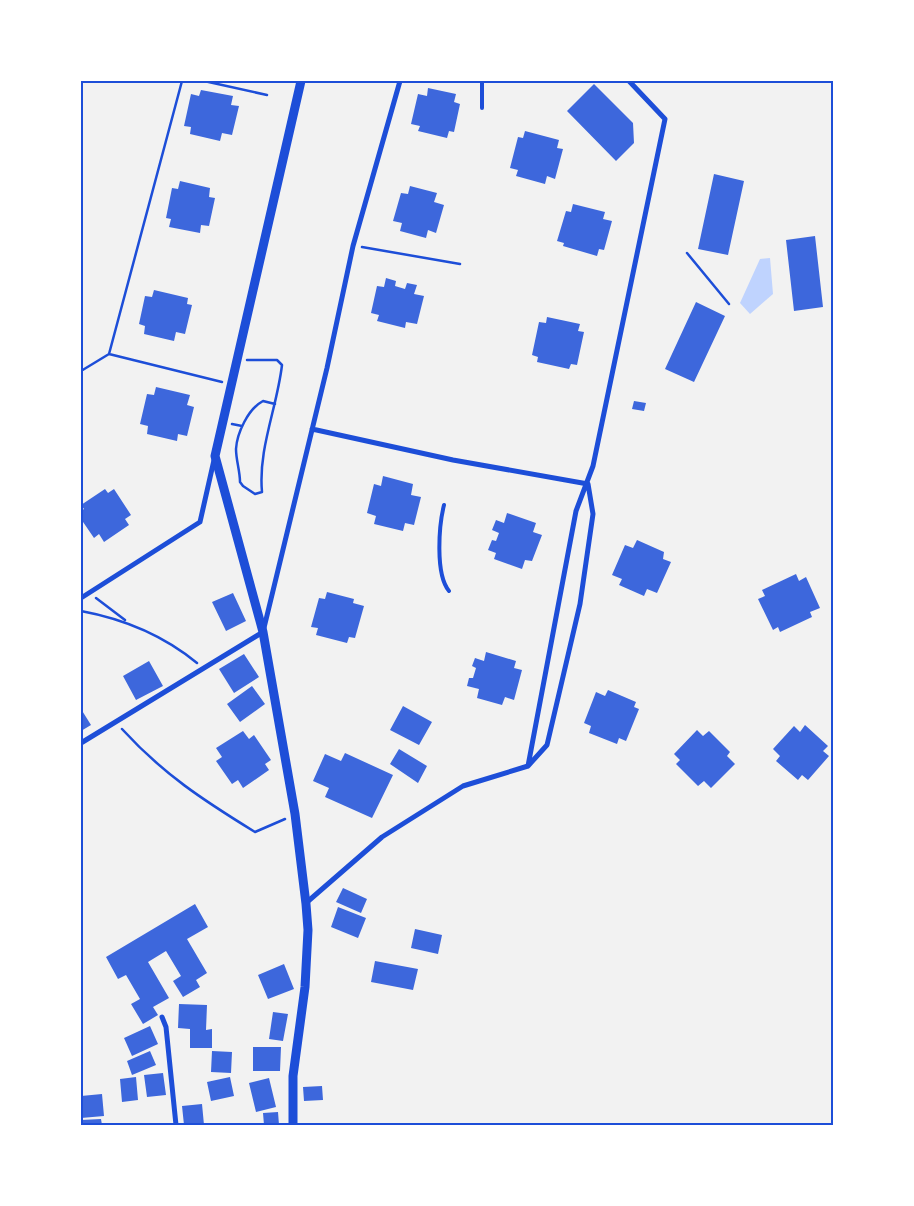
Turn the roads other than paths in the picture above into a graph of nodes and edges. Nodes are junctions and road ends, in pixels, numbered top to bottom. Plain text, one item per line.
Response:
1 (302, 81) edge
2 (400, 81) edge
3 (482, 81) edge
4 (629, 81) edge
5 (482, 108) dead end
6 (312, 429) junction
7 (215, 456) junction
8 (588, 484) junction
9 (444, 505) dead end
10 (449, 591) dead end
11 (81, 598) edge
12 (263, 632) junction
13 (81, 743) edge
14 (528, 766) junction
15 (306, 904) junction
16 (162, 1018) dead end
17 (176, 1125) edge
18 (293, 1125) edge

1 - 7 street
2 - 6 street
3 - 5 lane
4 - 8 street
6 - 8 street
6 - 12 street
7 - 11 street
7 - 12 street
8 - 14 street
8 - 14 street
9 - 10 lane
12 - 13 street
12 - 15 street
14 - 15 street
15 - 18 street
16 - 17 street

